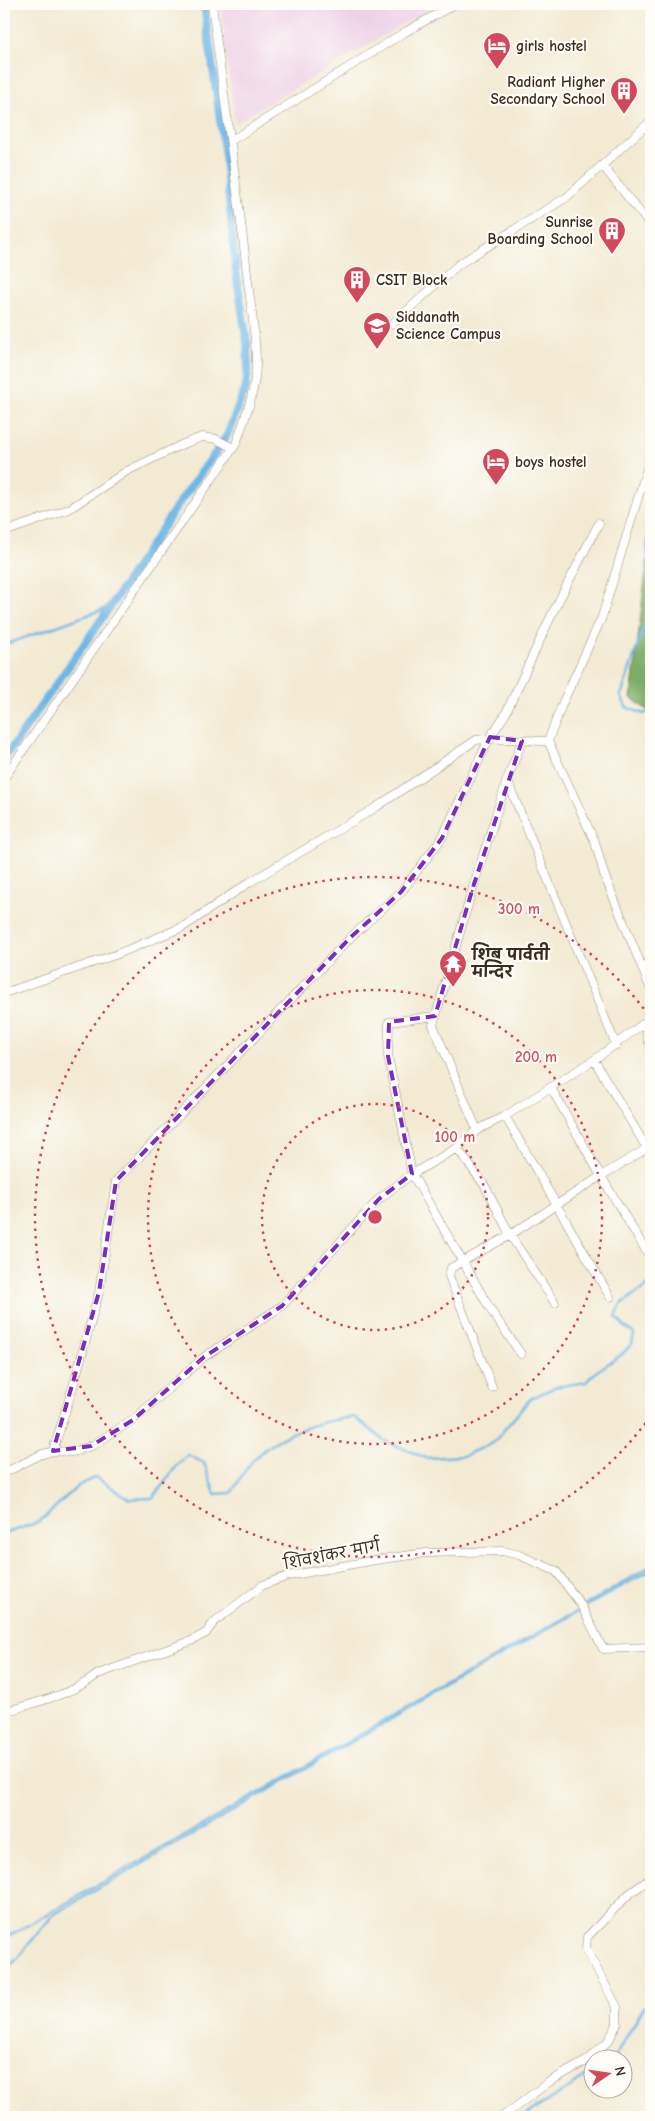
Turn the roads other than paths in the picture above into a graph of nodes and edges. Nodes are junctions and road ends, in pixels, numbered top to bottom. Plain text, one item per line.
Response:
1 (212, 4) edge
2 (455, 4) edge
3 (651, 121) edge
4 (232, 140) junction
5 (602, 165) junction
6 (651, 226) edge
7 (392, 324) dead end
8 (230, 447) junction
9 (651, 455) edge
10 (598, 523) dead end
11 (4, 529) edge
12 (490, 737) junction
13 (522, 741) junction
14 (548, 741) junction
15 (4, 778) edge
16 (508, 780) junction
17 (651, 990) edge
18 (4, 993) edge
19 (435, 1016) junction
20 (648, 1021) edge
21 (616, 1045) junction
22 (651, 1046) edge
23 (594, 1060) junction
24 (551, 1088) junction
25 (505, 1116) junction
26 (477, 1130) junction
27 (457, 1148) junction
28 (650, 1150) edge
29 (412, 1174) junction
30 (601, 1176) junction
31 (557, 1205) junction
32 (510, 1235) junction
33 (651, 1259) edge
34 (462, 1260) junction
35 (610, 1296) dead end
36 (555, 1303) dead end
37 (521, 1354) dead end
38 (492, 1387) dead end
39 (53, 1451) junction
40 (4, 1473) edge
41 (651, 1647) edge
42 (4, 1712) edge
43 (651, 1878) edge
44 (502, 2117) edge

1 - 4 street
2 - 4 street
3 - 5 street
4 - 8 street
5 - 6 street
5 - 7 street
8 - 11 street
8 - 15 street
9 - 14 street
10 - 12 street
12 - 13 street
12 - 18 street
12 - 39 street
13 - 14 street
13 - 16 street
14 - 17 street
16 - 19 street
16 - 21 street
19 - 26 street
19 - 29 street
20 - 21 street
20 - 22 street
21 - 23 street
23 - 24 street
23 - 28 street
24 - 25 street
24 - 30 street
25 - 26 street
25 - 31 street
26 - 27 street
27 - 29 street
27 - 32 street
28 - 30 street
29 - 34 street
29 - 39 street
30 - 31 street
30 - 33 street
31 - 32 street
31 - 35 street
32 - 34 street
32 - 36 street
34 - 37 street
34 - 38 street
39 - 40 street
41 - 42 street, शिवशंकर मार्ग
43 - 44 street

